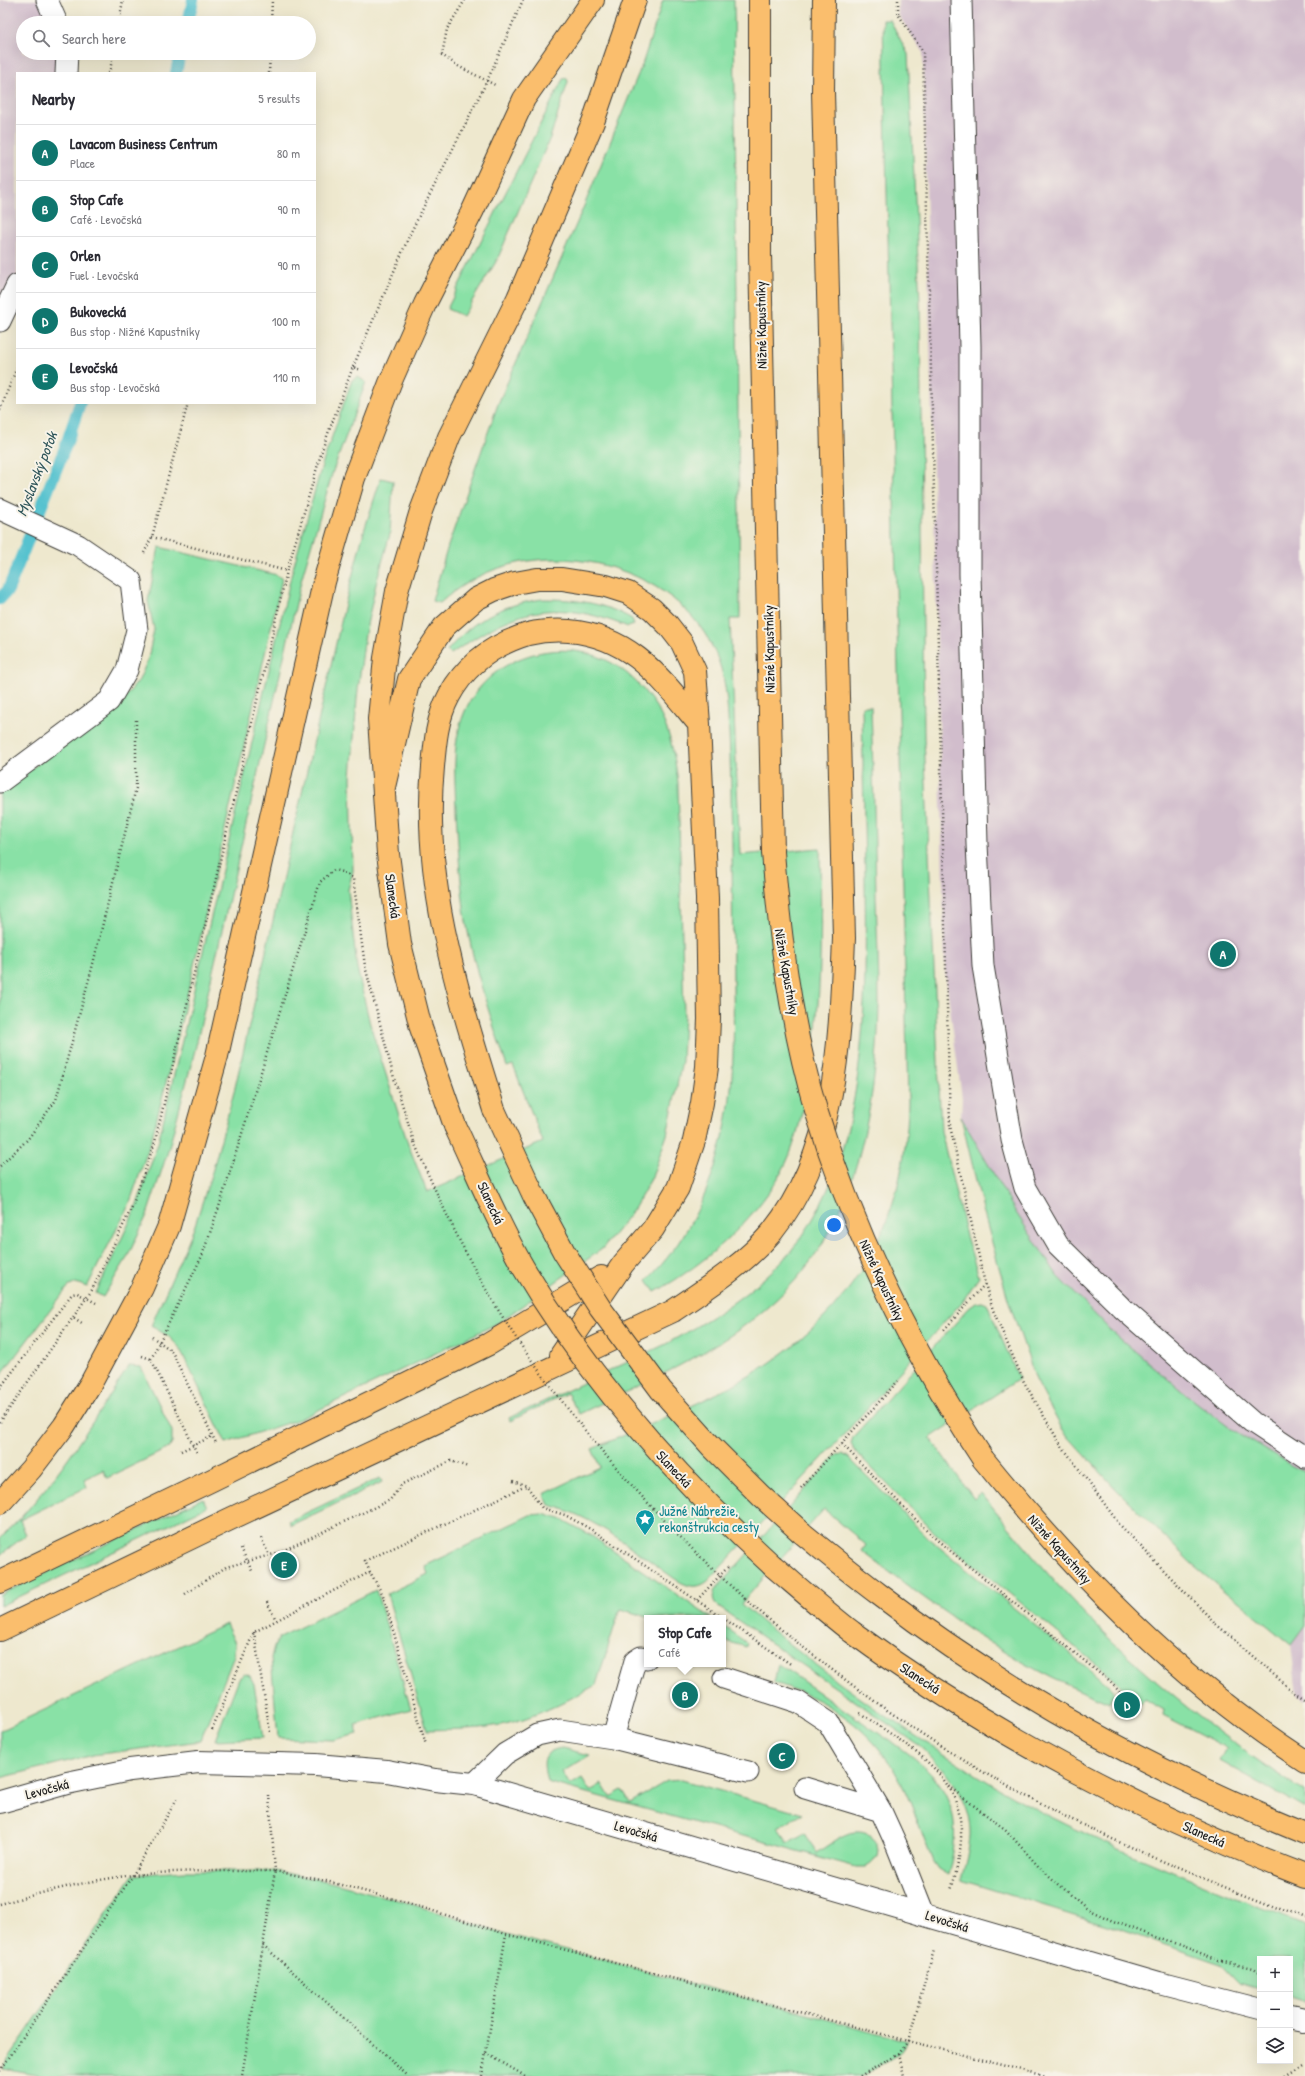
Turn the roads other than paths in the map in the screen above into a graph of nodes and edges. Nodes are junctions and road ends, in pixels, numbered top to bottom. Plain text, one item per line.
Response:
1 (47, 0) edge
2 (593, 0) edge
3 (634, 0) edge
4 (760, 0) edge
5 (824, 0) edge
6 (961, 0) edge
7 (54, 16) edge
8 (67, 60) edge
9 (66, 72) edge
10 (16, 287) edge
11 (0, 321) edge
12 (0, 509) edge
13 (699, 724) junction
14 (0, 782) edge
15 (384, 787) junction
16 (623, 1264) junction
17 (551, 1369) junction
18 (1305, 1457) edge
19 (0, 1503) edge
20 (0, 1582) edge
21 (0, 1630) edge
22 (644, 1658) edge
23 (724, 1678) dead end
24 (613, 1738) junction
25 (1305, 1760) edge
26 (748, 1772) dead end
27 (474, 1784) junction
28 (805, 1788) dead end
29 (0, 1802) edge
30 (881, 1811) junction
31 (1305, 1833) edge
32 (1305, 1876) edge
33 (924, 1914) junction
34 (1257, 2008) edge
35 (1293, 2018) edge
36 (1305, 2020) edge

1 - 7 lane
2 - 19 highway
3 - 15 highway, Slanecká
4 - 25 highway, Nižné Kapustníky, bridge
5 - 17 highway
6 - 18 lane
8 - 9 lane
10 - 11 lane
12 - 14 lane
13 - 15 highway
13 - 16 highway
13 - 31 highway, bridge
15 - 32 highway, Slanecká, bridge
16 - 17 highway
16 - 20 highway
17 - 21 highway
22 - 24 lane
23 - 30 lane
24 - 26 lane
24 - 27 lane
27 - 29 street, Levočská
27 - 33 street, Levočská
28 - 30 lane
30 - 33 lane
33 - 34 street, Levočská
35 - 36 street

